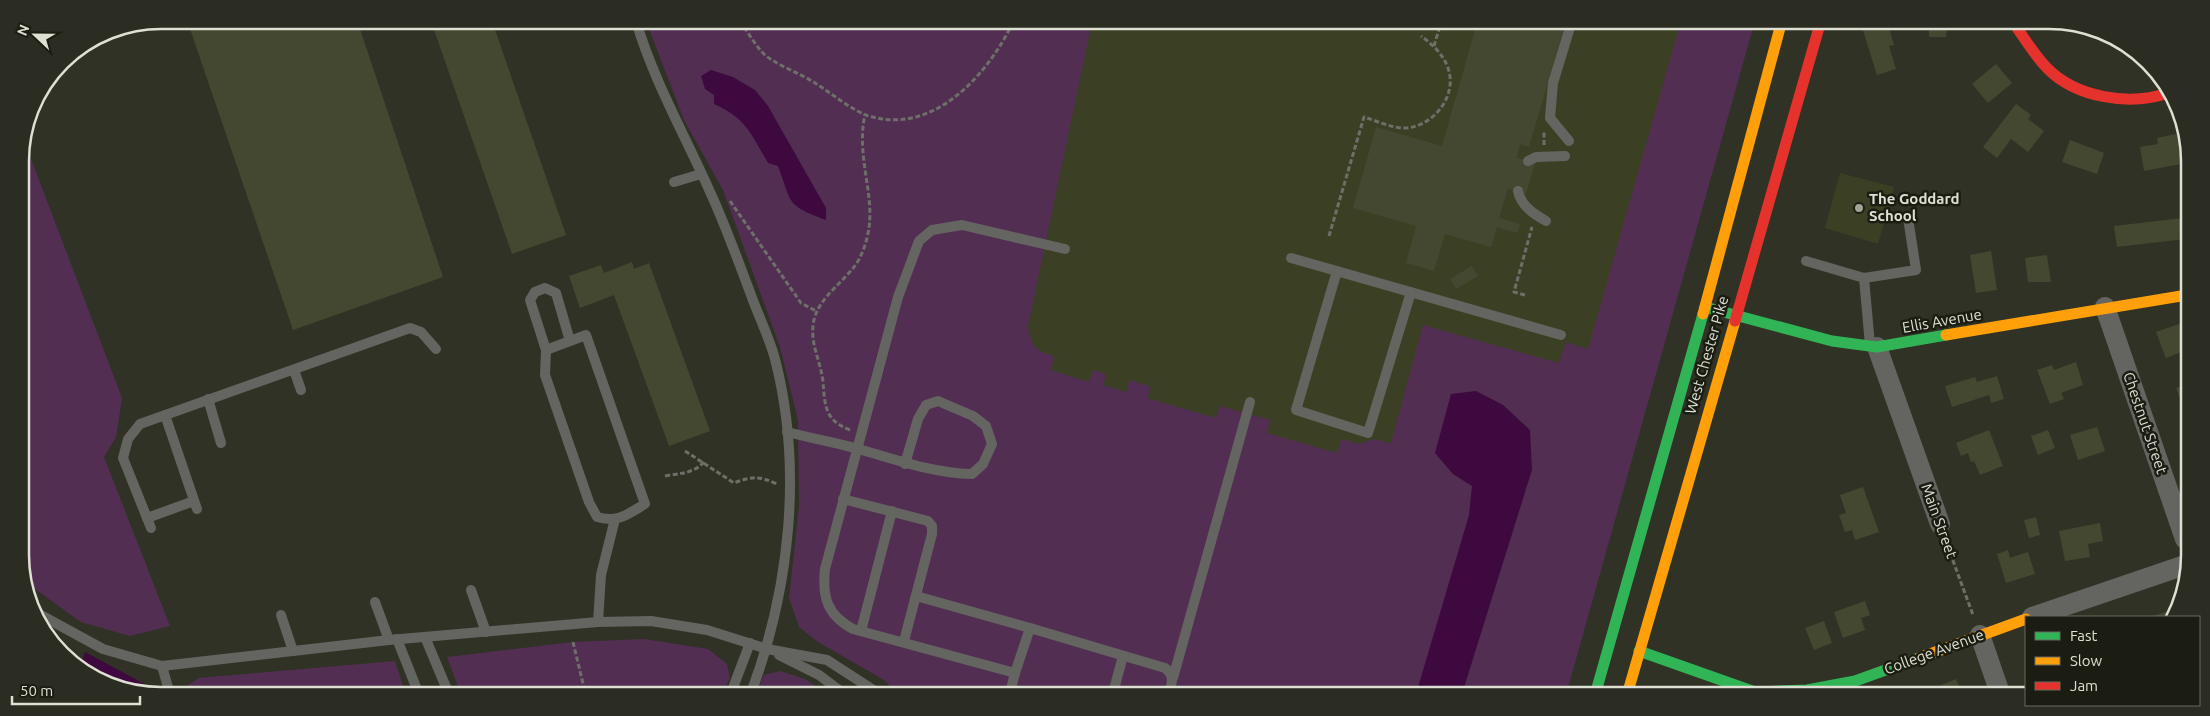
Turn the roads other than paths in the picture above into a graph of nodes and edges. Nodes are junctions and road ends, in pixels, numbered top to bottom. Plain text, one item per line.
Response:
1 (639, 29) edge
2 (1569, 29) edge
3 (1780, 29) edge
4 (1819, 29) edge
5 (2018, 29) edge
6 (2164, 94) edge
7 (1569, 141) dead end
8 (1564, 156) dead end
9 (1528, 161) dead end
10 (701, 174) junction
11 (674, 182) dead end
12 (1518, 192) dead end
13 (1908, 218) dead end
14 (1546, 221) dead end
15 (1065, 249) dead end
16 (1291, 258) dead end
17 (1806, 261) dead end
18 (1337, 271) junction
19 (1864, 278) junction
20 (1411, 292) junction
21 (2181, 296) edge
22 (1705, 307) junction
23 (2105, 307) junction
24 (1734, 315) junction
25 (1561, 335) dead end
26 (570, 341) junction
27 (1874, 347) junction
28 (436, 348) dead end
29 (546, 350) junction
30 (294, 370) junction
31 (300, 390) dead end
32 (208, 399) junction
33 (1250, 402) dead end
34 (165, 415) junction
35 (787, 432) junction
36 (221, 443) dead end
37 (856, 448) junction
38 (905, 464) junction
39 (843, 499) junction
40 (892, 511) junction
41 (614, 519) junction
42 (1940, 524) road end
43 (2181, 527) edge
44 (2180, 567) edge
45 (471, 590) dead end
46 (916, 596) junction
47 (375, 602) dead end
48 (43, 615) edge
49 (281, 615) dead end
50 (2035, 616) edge
51 (2025, 619) edge
52 (598, 622) junction
53 (1030, 628) junction
54 (861, 631) junction
55 (486, 632) junction
56 (1980, 635) junction
57 (425, 637) junction
58 (393, 639) junction
59 (904, 641) junction
60 (750, 643) junction
61 (767, 649) junction
62 (293, 651) junction
63 (1639, 651) junction
64 (1123, 656) junction
65 (162, 666) junction
66 (1015, 673) junction
67 (1173, 678) junction
68 (168, 687) edge
69 (416, 687) edge
70 (446, 687) edge
71 (732, 687) edge
72 (753, 687) edge
73 (835, 687) edge
74 (869, 687) edge
75 (1012, 687) edge
76 (1114, 687) edge
77 (1170, 687) edge
78 (1597, 687) edge
79 (1629, 687) edge
80 (1736, 687) edge
81 (1823, 687) edge
82 (1998, 687) edge

1 - 10 lane
2 - 7 lane
3 - 22 main road, West Chester Pike
4 - 24 main road, West Chester Pike
5 - 6 main road
8 - 9 lane
10 - 11 lane
10 - 35 lane
12 - 14 lane
13 - 19 lane
15 - 37 lane
16 - 18 lane
17 - 19 lane
18 - 20 lane
18 - 20 lane
19 - 27 lane
20 - 25 lane
21 - 23 main road, Ellis Avenue
22 - 24 main road, Ellis Avenue
22 - 78 main road, West Chester Pike
23 - 27 main road, Ellis Avenue
23 - 43 street, Chestnut Street
24 - 27 main road, Ellis Avenue
24 - 63 main road, West Chester Pike
26 - 29 lane
26 - 29 lane
26 - 41 lane
27 - 42 street, Main Street
28 - 30 lane
29 - 41 lane
30 - 31 lane
30 - 32 lane
32 - 34 lane
32 - 36 lane
33 - 67 lane
34 - 34 lane
35 - 37 lane
35 - 61 lane
37 - 38 lane
37 - 39 lane
38 - 38 lane
39 - 40 lane
39 - 54 lane
40 - 46 lane
40 - 54 lane
41 - 52 lane
44 - 50 street
45 - 55 lane
46 - 53 lane
46 - 59 lane
47 - 58 lane
48 - 65 lane
49 - 62 lane
51 - 56 main road, College Avenue
52 - 55 lane
52 - 60 lane
53 - 64 lane
53 - 66 lane
54 - 59 lane
55 - 57 lane
56 - 81 main road, College Avenue
56 - 82 street
57 - 58 lane
57 - 70 lane
58 - 62 lane
58 - 69 lane
59 - 66 lane
60 - 61 lane
60 - 71 lane
61 - 72 lane
61 - 73 lane
61 - 74 lane
62 - 65 lane
63 - 79 main road, West Chester Pike
63 - 80 main road, College Avenue
64 - 67 lane
64 - 76 lane
65 - 68 lane
66 - 75 lane
67 - 77 lane

